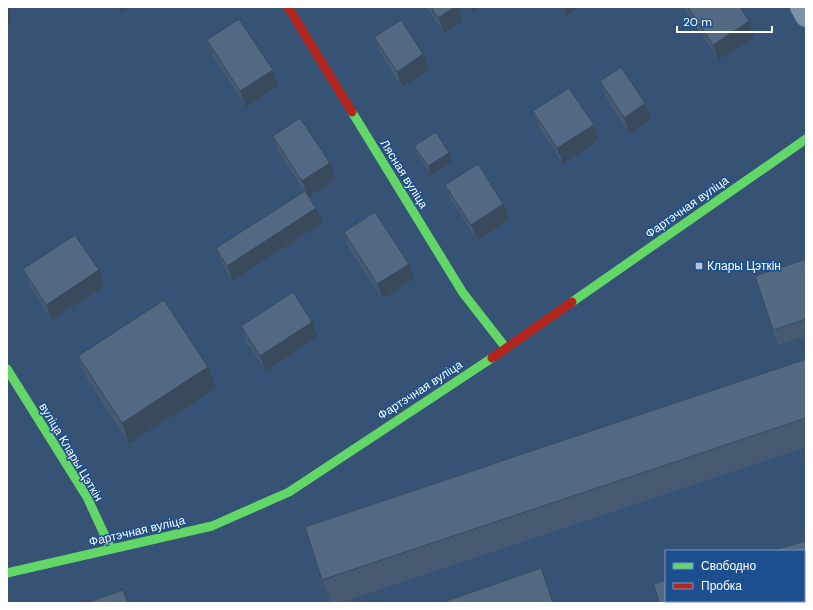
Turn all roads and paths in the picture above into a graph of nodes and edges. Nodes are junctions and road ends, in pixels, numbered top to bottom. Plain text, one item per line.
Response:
1 (288, 7) edge
2 (800, 7) edge
3 (806, 16) edge
4 (806, 140) edge
5 (506, 348) junction
6 (7, 369) edge
7 (111, 549) junction
8 (7, 573) edge

1 - 5 main road, Лясная вуліца
2 - 3 street
4 - 5 main road, Фартэчная вуліца
5 - 7 main road, Фартэчная вуліца
6 - 7 main road, вуліца Клары Цэткін
7 - 8 main road, Фартэчная вуліца

